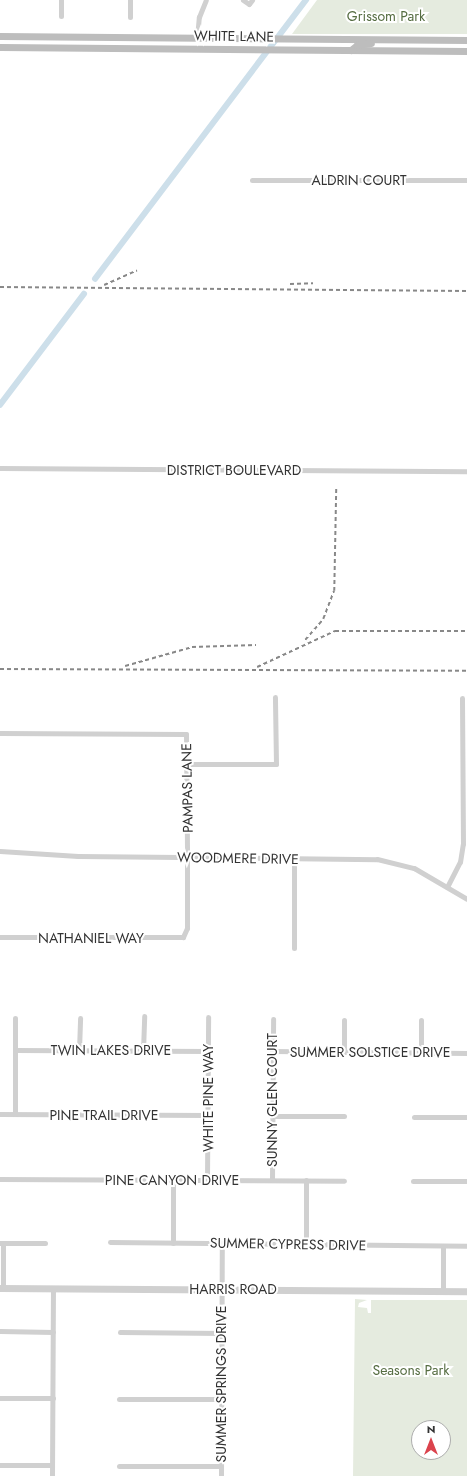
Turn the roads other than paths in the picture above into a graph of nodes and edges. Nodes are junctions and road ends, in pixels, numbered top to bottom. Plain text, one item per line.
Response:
1 (61, 0) edge
2 (130, 0) edge
3 (206, 0) edge
4 (243, 0) edge
5 (251, 2) edge
6 (61, 16) dead end
7 (130, 17) dead end
8 (0, 36) edge
9 (197, 38) junction
10 (317, 39) junction
11 (399, 40) junction
12 (467, 40) edge
13 (0, 47) edge
14 (152, 48) junction
15 (292, 50) junction
16 (351, 50) junction
17 (467, 51) edge
18 (252, 180) dead end
19 (467, 180) edge
20 (0, 468) edge
21 (467, 471) edge
22 (275, 697) dead end
23 (462, 698) dead end
24 (0, 733) edge
25 (186, 764) junction
26 (0, 851) edge
27 (187, 857) junction
28 (294, 858) junction
29 (446, 887) junction
30 (467, 900) edge
31 (0, 937) edge
32 (183, 937) joint
33 (294, 948) dead end
34 (144, 1016) dead end
35 (208, 1016) dead end
36 (15, 1018) dead end
37 (80, 1018) dead end
38 (273, 1019) dead end
39 (344, 1020) dead end
40 (421, 1020) dead end
41 (15, 1050) junction
42 (79, 1050) junction
43 (144, 1051) junction
44 (208, 1051) junction
45 (272, 1051) junction
46 (344, 1052) junction
47 (421, 1052) junction
48 (467, 1053) edge
49 (0, 1114) edge
50 (14, 1114) junction
51 (208, 1115) junction
52 (272, 1116) junction
53 (344, 1116) dead end
54 (414, 1117) dead end
55 (467, 1117) edge
56 (0, 1178) edge
57 (173, 1180) junction
58 (207, 1180) junction
59 (272, 1180) junction
60 (306, 1180) junction
61 (344, 1181) dead end
62 (413, 1181) dead end
63 (467, 1181) edge
64 (110, 1242) dead end
65 (2, 1243) edge
66 (45, 1243) dead end
67 (173, 1243) junction
68 (222, 1244) junction
69 (306, 1245) junction
70 (443, 1246) junction
71 (467, 1246) edge
72 (1, 1288) edge
73 (53, 1288) junction
74 (222, 1289) junction
75 (443, 1290) junction
76 (467, 1291) edge
77 (0, 1331) edge
78 (53, 1332) junction
79 (120, 1332) dead end
80 (222, 1333) junction
81 (0, 1398) edge
82 (53, 1398) junction
83 (119, 1399) dead end
84 (221, 1400) junction
85 (0, 1465) edge
86 (52, 1465) junction
87 (119, 1466) dead end
88 (221, 1466) junction
89 (52, 1476) edge
90 (221, 1476) edge

1 - 6 street
2 - 7 street
3 - 9 street
4 - 5 street
8 - 9 main road, WHITE LANE
9 - 10 main road, WHITE LANE
9 - 14 main road
10 - 11 main road, WHITE LANE
10 - 15 main road
11 - 12 main road, WHITE LANE
11 - 16 main road
13 - 14 main road, WHITE LANE
14 - 15 main road, WHITE LANE
15 - 16 main road, WHITE LANE
16 - 17 main road, WHITE LANE
18 - 19 street, ALDRIN COURT
20 - 21 street, DISTRICT BOULEVARD
22 - 25 street
23 - 29 street
24 - 25 street, PAMPAS LANE
25 - 27 street, PAMPAS LANE
26 - 27 street, WOODMERE DRIVE
27 - 28 street, WOODMERE DRIVE
27 - 32 street, PAMPAS LANE
28 - 29 street, WOODMERE DRIVE
28 - 33 street
29 - 30 street, WOODMERE DRIVE
31 - 32 street, NATHANIEL WAY
34 - 43 street
35 - 44 street, WHITE PINE WAY
36 - 41 street
37 - 42 street
38 - 45 street, SUNNY GLEN COURT
39 - 46 street
40 - 47 street
41 - 42 street, TWIN LAKES DRIVE
41 - 50 street
42 - 43 street, TWIN LAKES DRIVE
43 - 44 street, TWIN LAKES DRIVE
44 - 51 street, WHITE PINE WAY
45 - 46 street, SUMMER SOLSTICE DRIVE
45 - 52 street, SUNNY GLEN COURT
46 - 47 street, SUMMER SOLSTICE DRIVE
47 - 48 street, SUMMER SOLSTICE DRIVE
49 - 50 street, PINE TRAIL DRIVE
50 - 51 street, PINE TRAIL DRIVE
51 - 58 street, WHITE PINE WAY
52 - 53 street
52 - 59 street, SUNNY GLEN COURT
54 - 55 street
56 - 57 street, PINE CANYON DRIVE
57 - 58 street, PINE CANYON DRIVE
57 - 67 street
58 - 59 street, PINE CANYON DRIVE
59 - 60 street, PINE CANYON DRIVE
60 - 61 street, PINE CANYON DRIVE
60 - 69 street
62 - 63 street
64 - 67 street, SUMMER CYPRESS DRIVE
65 - 66 street
65 - 72 street
67 - 68 street, SUMMER CYPRESS DRIVE
68 - 69 street, SUMMER CYPRESS DRIVE
68 - 74 street, SUMMER SPRINGS DRIVE
69 - 70 street, SUMMER CYPRESS DRIVE
70 - 71 street, SUMMER CYPRESS DRIVE
70 - 75 street
72 - 73 street, HARRIS ROAD
73 - 74 street, HARRIS ROAD
73 - 78 street
74 - 75 street, HARRIS ROAD
74 - 80 street, SUMMER SPRINGS DRIVE
75 - 76 street, HARRIS ROAD
77 - 78 street
78 - 82 street
79 - 80 street
80 - 84 street, SUMMER SPRINGS DRIVE
81 - 82 street
82 - 86 street
83 - 84 street
84 - 88 street, SUMMER SPRINGS DRIVE
85 - 86 street
86 - 89 street
87 - 88 street
88 - 90 street, SUMMER SPRINGS DRIVE

